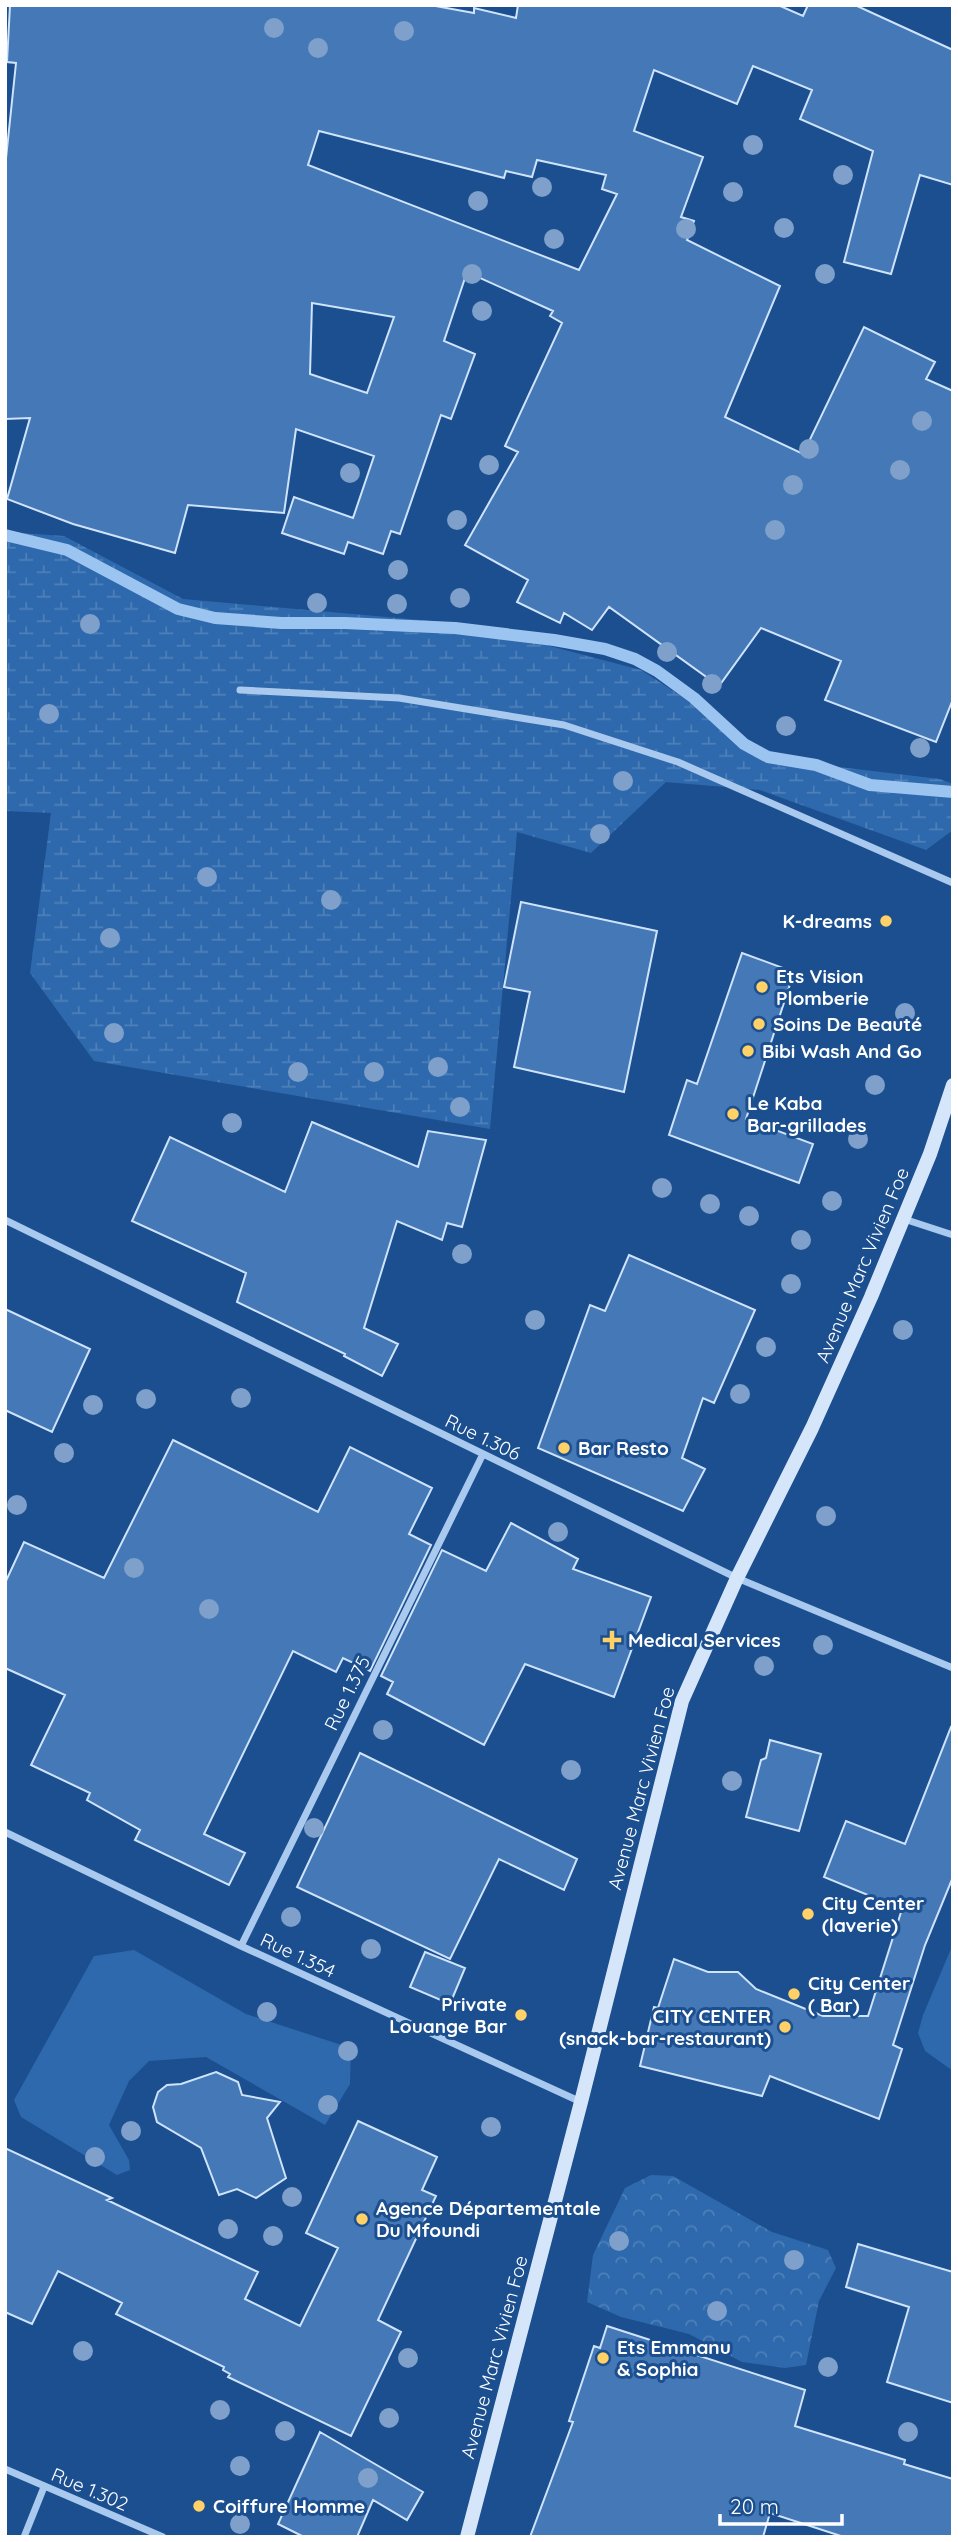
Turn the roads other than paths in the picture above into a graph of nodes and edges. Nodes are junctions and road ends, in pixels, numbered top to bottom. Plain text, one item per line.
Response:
1 (240, 690) dead end
2 (953, 883) edge
3 (953, 1085) edge
4 (904, 1219) junction
5 (5, 1220) edge
6 (953, 1235) edge
7 (483, 1454) junction
8 (737, 1578) junction
9 (953, 1668) edge
10 (5, 1832) edge
11 (241, 1946) junction
12 (581, 2102) junction
13 (5, 2469) edge
14 (44, 2487) junction
15 (24, 2537) edge
16 (163, 2537) edge
17 (467, 2537) edge

1 - 2 street
3 - 4 main road, Avenue Marc Vivien Foe
4 - 6 street
4 - 8 main road, Avenue Marc Vivien Foe
5 - 7 street, Rue 1.306
7 - 8 street, Rue 1.306
7 - 11 street, Rue 1.375
8 - 9 street, Rue 1.306
8 - 12 main road, Avenue Marc Vivien Foe
10 - 11 street, Rue 1.354
11 - 12 street, Rue 1.354
12 - 17 main road, Avenue Marc Vivien Foe
13 - 14 street, Rue 1.302
14 - 15 street
14 - 16 street, Rue 1.302

